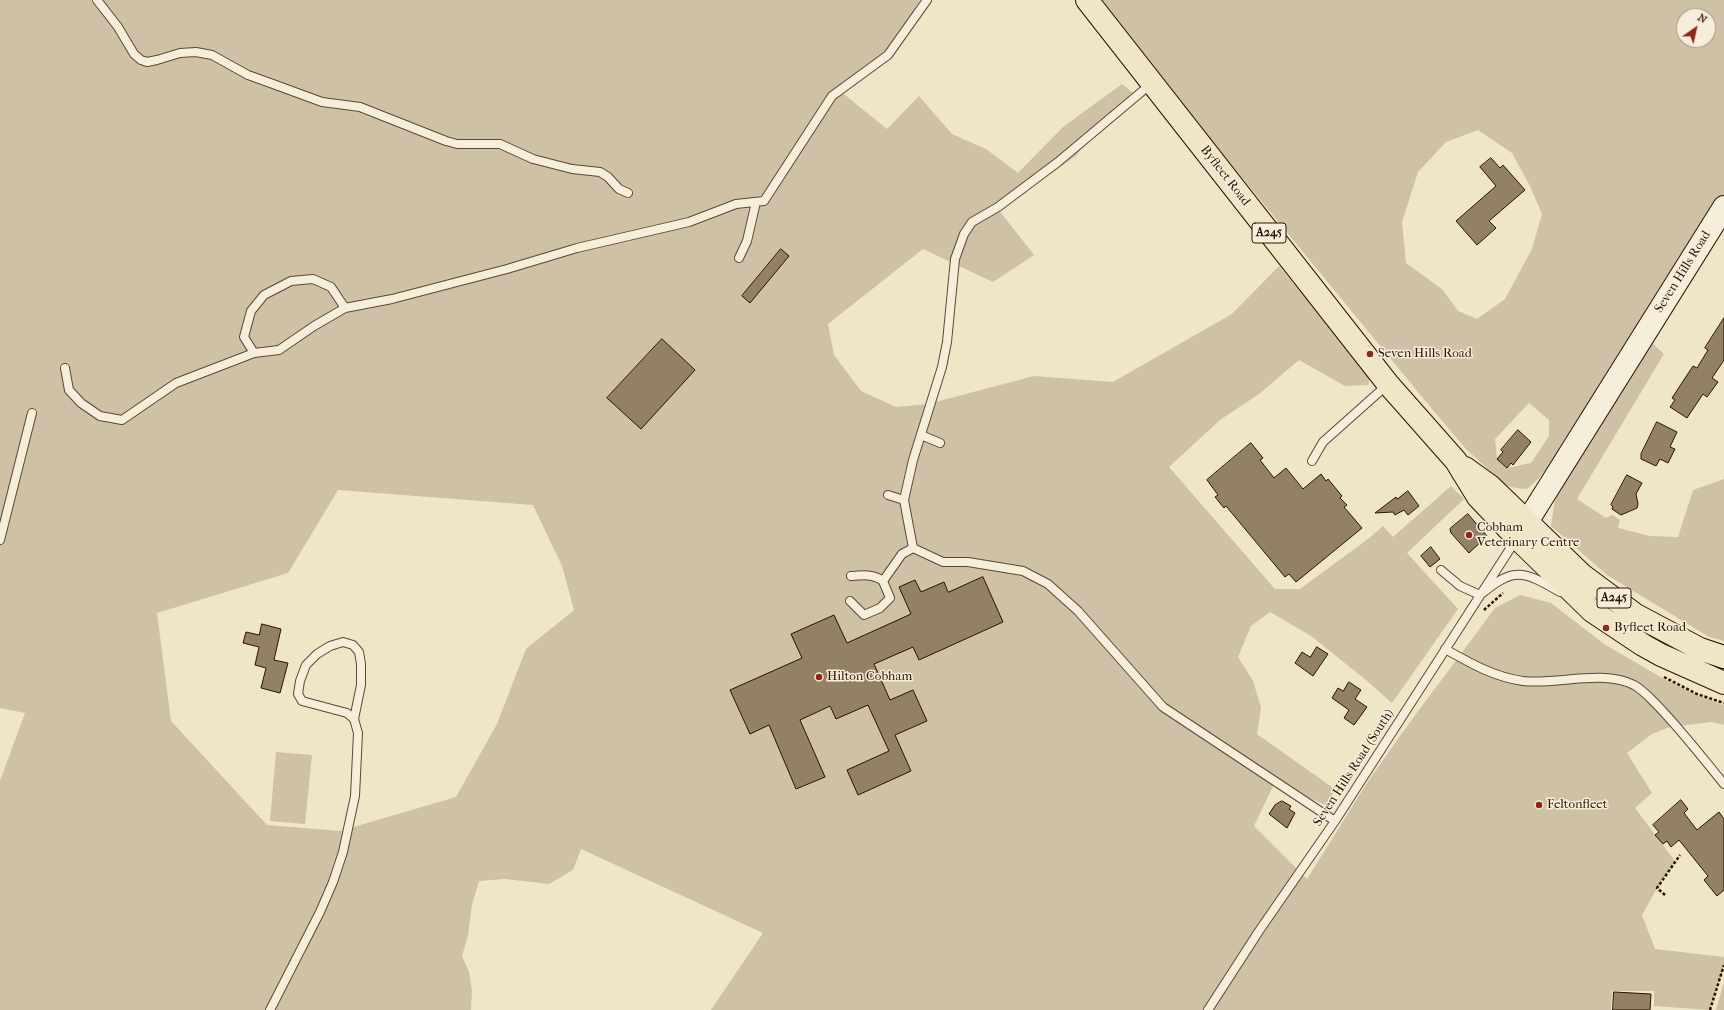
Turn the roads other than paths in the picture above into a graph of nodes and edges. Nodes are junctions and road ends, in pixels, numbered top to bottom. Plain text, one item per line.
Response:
1 (97, 0) edge
2 (927, 0) edge
3 (1087, 0) edge
4 (1152, 83) junction
5 (628, 193) dead end
6 (756, 202) junction
7 (1724, 207) edge
8 (739, 258) dead end
9 (345, 308) junction
10 (254, 352) junction
11 (65, 368) dead end
12 (1388, 384) junction
13 (32, 413) dead end
14 (921, 435) junction
15 (940, 443) dead end
16 (1312, 462) dead end
17 (888, 494) dead end
18 (904, 500) junction
19 (1527, 531) junction
20 (0, 540) edge
21 (913, 548) junction
22 (1441, 570) dead end
23 (851, 576) dead end
24 (884, 581) junction
25 (1480, 595) junction
26 (850, 601) dead end
27 (1592, 611) junction
28 (1445, 649) junction
29 (1724, 657) edge
30 (1724, 683) edge
31 (354, 719) junction
32 (1724, 784) edge
33 (1335, 821) junction
34 (270, 1010) edge
35 (1208, 1010) edge

1 - 5 lane
2 - 6 lane
3 - 4 main road, Byfleet Road / A245
4 - 12 main road, Byfleet Road / A245
4 - 14 lane
6 - 8 lane
6 - 9 lane
7 - 19 main road, Seven Hills Road
9 - 10 lane
9 - 10 lane
10 - 11 lane
12 - 16 lane
12 - 19 main road, Byfleet Road / A245
13 - 20 lane
14 - 15 lane
14 - 18 lane
17 - 18 lane
18 - 21 lane
19 - 25 lane, Seven Hills Road (South)
19 - 27 main road, Byfleet Road / A245
19 - 29 main road, Byfleet Road / A245
21 - 24 lane
21 - 33 lane
22 - 25 lane
23 - 24 lane
24 - 26 lane
25 - 27 lane
25 - 28 lane, Seven Hills Road (South)
27 - 30 main road, Byfleet Road / A245
28 - 32 lane
28 - 33 lane, Seven Hills Road (South)
31 - 31 lane
31 - 34 lane
33 - 35 lane, Seven Hills Road (South)

